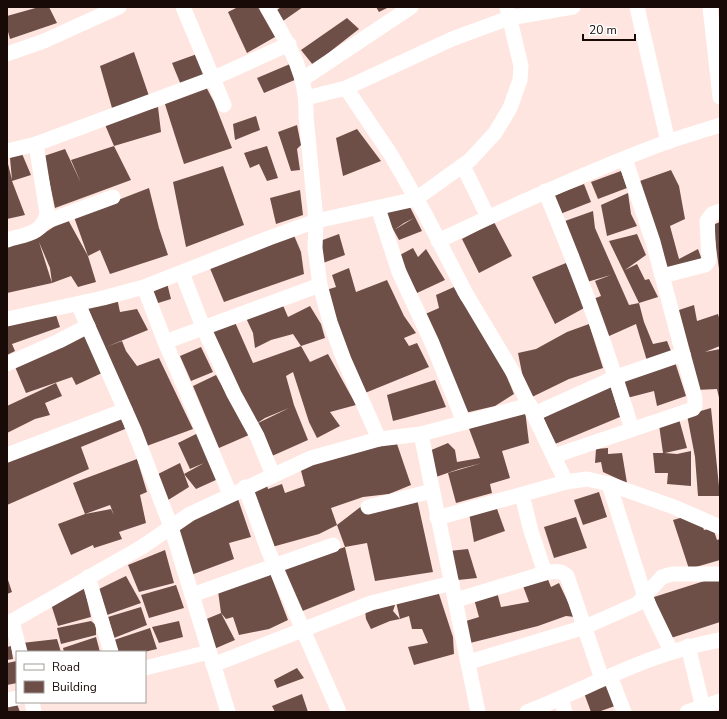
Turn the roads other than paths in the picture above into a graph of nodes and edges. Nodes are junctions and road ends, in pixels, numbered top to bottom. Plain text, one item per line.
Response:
1 (119, 7) edge
2 (183, 7) edge
3 (267, 7) edge
4 (411, 7) edge
5 (637, 7) edge
6 (710, 7) edge
7 (566, 8) edge
8 (508, 12) edge
9 (289, 44) junction
10 (7, 54) edge
11 (214, 78) junction
12 (303, 79) junction
13 (346, 88) junction
14 (720, 97) edge
15 (306, 98) junction
16 (224, 105) dead end
17 (720, 125) edge
18 (668, 142) junction
19 (36, 144) junction
20 (7, 151) edge
21 (625, 159) junction
22 (463, 166) junction
23 (545, 191) junction
24 (113, 197) dead end
25 (416, 198) junction
26 (378, 208) junction
27 (720, 211) edge
28 (488, 217) junction
29 (316, 221) junction
30 (45, 222) junction
31 (7, 240) edge
32 (438, 241) junction
33 (182, 272) junction
34 (662, 276) junction
35 (320, 285) junction
36 (144, 287) junction
37 (78, 304) junction
38 (7, 319) edge
39 (88, 326) junction
40 (203, 327) junction
41 (165, 342) junction
42 (683, 354) junction
43 (7, 364) edge
44 (616, 377) junction
45 (532, 409) junction
46 (125, 410) junction
47 (464, 422) junction
48 (632, 429) junction
49 (421, 434) junction
50 (379, 439) junction
51 (7, 455) edge
52 (554, 456) junction
53 (273, 475) junction
54 (566, 482) junction
55 (609, 484) junction
56 (245, 487) junction
57 (432, 491) junction
58 (230, 494) junction
59 (522, 495) junction
60 (368, 507) dead end
61 (437, 518) junction
62 (719, 525) edge
63 (171, 527) junction
64 (333, 545) dead end
65 (276, 566) junction
66 (545, 573) junction
67 (720, 574) edge
68 (88, 577) junction
69 (452, 583) junction
70 (192, 596) junction
71 (645, 597) junction
72 (456, 600) junction
73 (9, 622) edge
74 (585, 627) junction
75 (303, 629) junction
76 (720, 640) edge
77 (688, 646) junction
78 (20, 651) edge
79 (111, 651) edge
80 (671, 651) junction
81 (211, 659) junction
82 (469, 662) junction
83 (146, 668) edge
84 (606, 678) junction
85 (720, 701) edge
86 (563, 705) edge
87 (704, 709) edge
88 (228, 712) edge
89 (339, 712) edge
90 (478, 712) edge
91 (527, 712) edge
92 (624, 712) edge
93 (687, 712) edge

1 - 10 street
2 - 11 street
3 - 9 street
4 - 12 street
5 - 18 street
6 - 14 street
7 - 8 street
8 - 13 street
8 - 22 street
9 - 11 street
9 - 12 street
11 - 16 street
11 - 19 street
12 - 15 street
13 - 15 street
13 - 25 street
15 - 29 street
17 - 18 street
18 - 21 street
19 - 20 street
19 - 30 street
21 - 23 street
21 - 34 street
22 - 25 street
22 - 28 street
23 - 28 street
23 - 44 street
24 - 30 street
25 - 26 street
25 - 32 street
26 - 29 street
26 - 47 street
27 - 34 street
28 - 32 street
29 - 33 street
29 - 35 street
30 - 31 street
32 - 45 street
33 - 36 street
33 - 40 street
34 - 42 street
35 - 40 street
35 - 50 street
36 - 37 street
36 - 41 street
37 - 38 street
37 - 39 street
39 - 43 street
39 - 46 street
40 - 41 street
40 - 53 street
41 - 58 street
42 - 44 street
42 - 48 street
44 - 45 street
44 - 48 street
45 - 47 street
45 - 52 street
46 - 51 street
46 - 63 street
47 - 49 street
48 - 52 street
49 - 50 street
49 - 57 street
50 - 53 street
52 - 54 street
53 - 56 street
54 - 55 street
54 - 59 street
55 - 62 street
55 - 71 street
56 - 58 street
56 - 65 street
57 - 60 street
57 - 61 street
58 - 63 street
59 - 61 street
59 - 66 street
61 - 69 street
63 - 68 street
63 - 70 street
64 - 65 street
65 - 70 street
65 - 75 street
66 - 72 street
66 - 74 street
67 - 71 street
68 - 73 street
68 - 79 street
69 - 72 street
69 - 75 street
70 - 81 street
71 - 74 street
71 - 80 street
72 - 82 street
73 - 78 street
74 - 82 street
74 - 84 street
75 - 81 street
75 - 89 street
76 - 77 street
77 - 80 street
77 - 87 street
80 - 84 street
81 - 83 street
81 - 88 street
82 - 90 street
84 - 86 street
84 - 92 street
85 - 87 street
86 - 91 street
87 - 93 street

